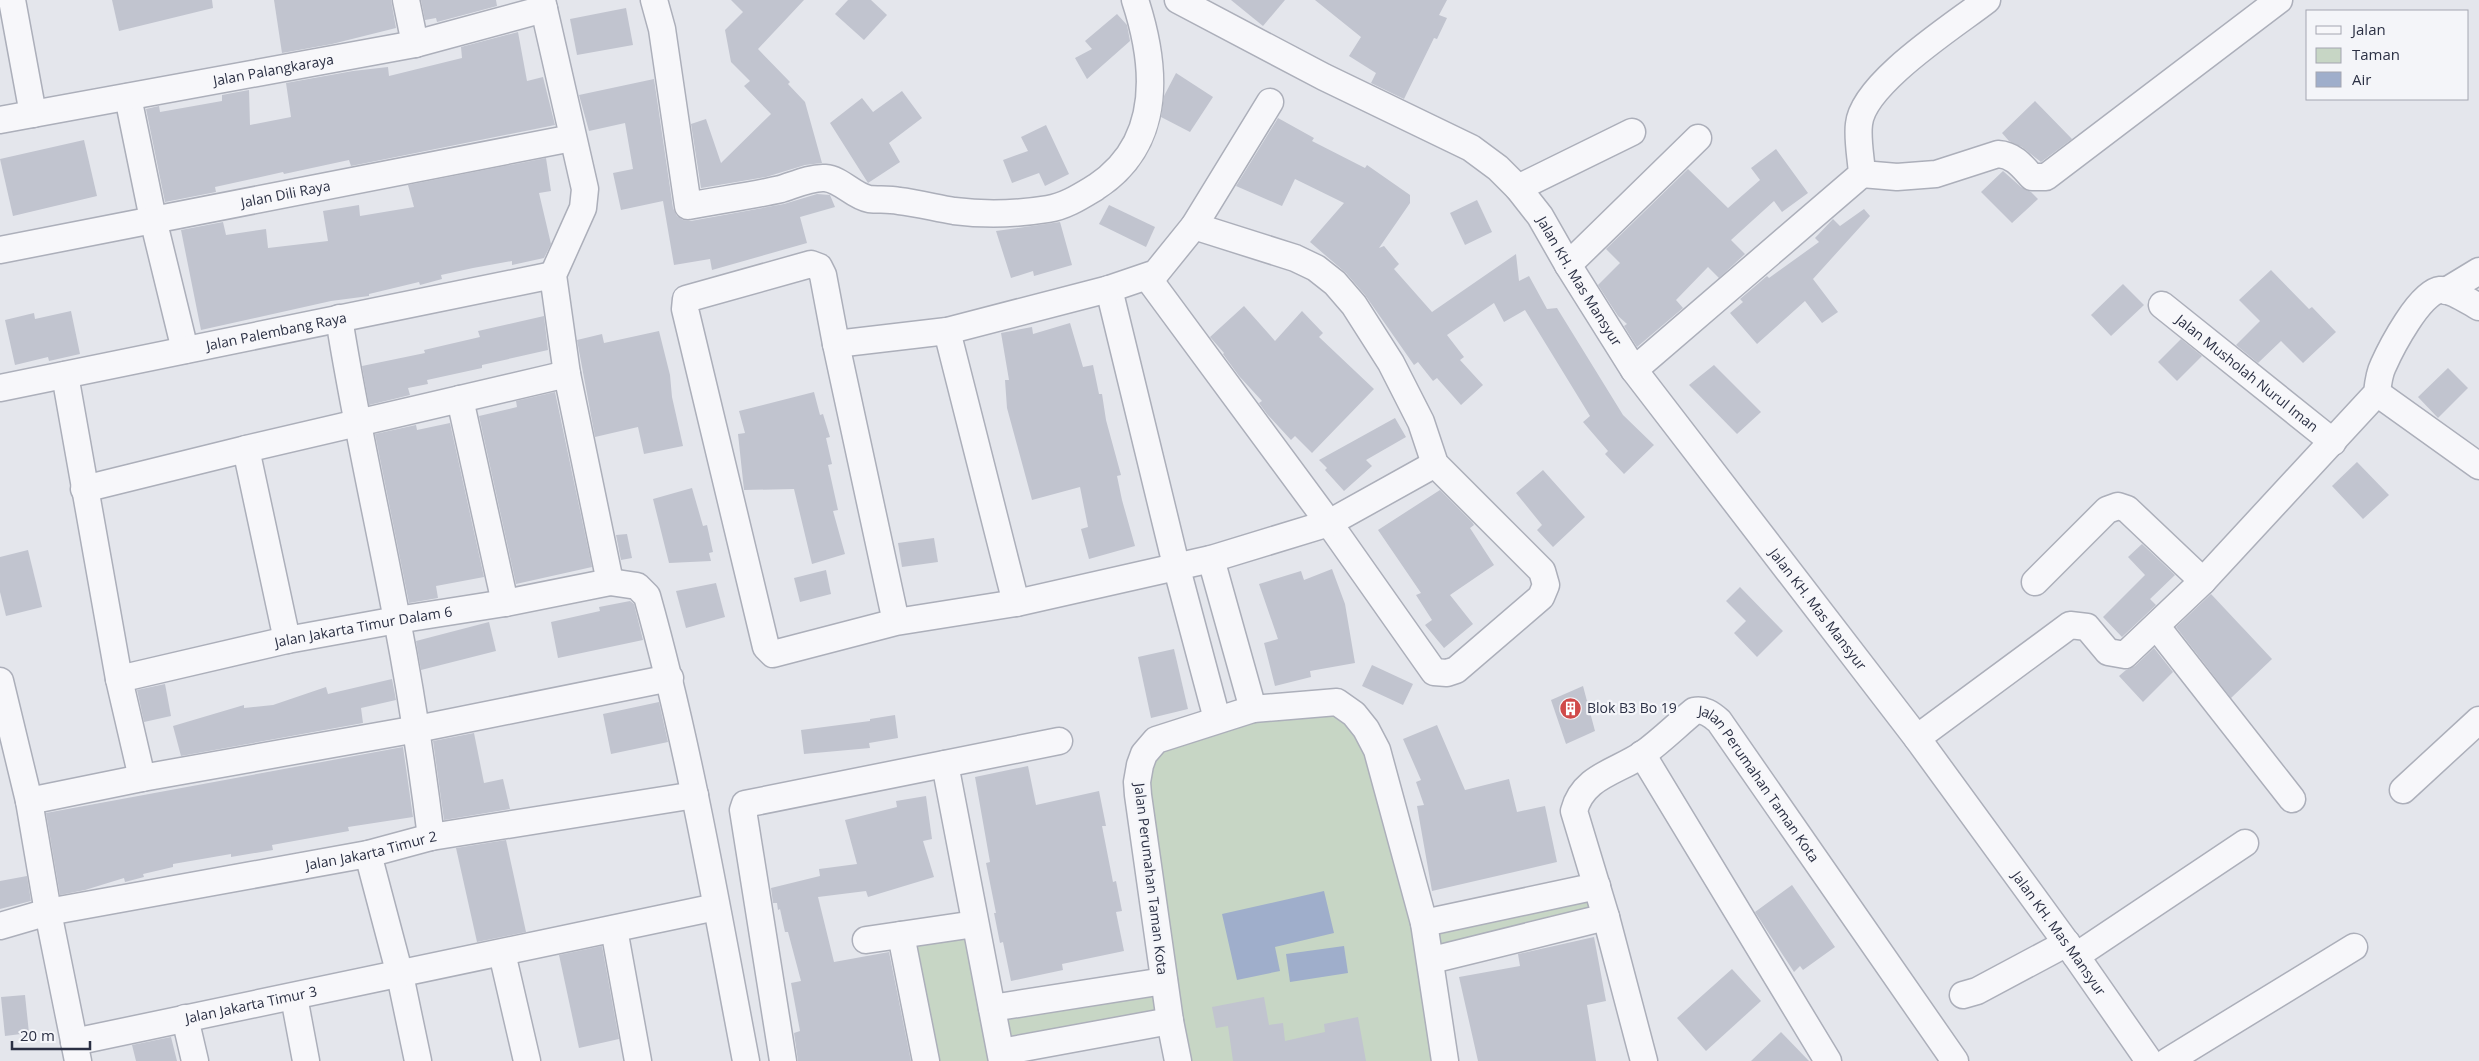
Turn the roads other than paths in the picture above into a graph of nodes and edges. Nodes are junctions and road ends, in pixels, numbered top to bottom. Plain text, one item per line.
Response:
1 (12, 0) edge
2 (406, 0) edge
3 (654, 0) edge
4 (1135, 0) edge
5 (1178, 0) edge
6 (1987, 0) edge
7 (2279, 0) edge
8 (543, 4) edge
9 (415, 44) junction
10 (128, 97) junction
11 (1270, 102) dead end
12 (33, 114) junction
13 (0, 120) edge
14 (1632, 132) dead end
15 (572, 138) junction
16 (1698, 138) dead end
17 (1862, 174) junction
18 (1518, 188) junction
19 (153, 219) junction
20 (1194, 226) junction
21 (0, 250) edge
22 (1568, 265) junction
23 (2479, 271) edge
24 (553, 275) junction
25 (1148, 278) junction
26 (1109, 289) junction
27 (2446, 291) junction
28 (2162, 305) dead end
29 (2479, 307) edge
30 (339, 318) junction
31 (947, 331) junction
32 (836, 344) junction
33 (185, 350) junction
34 (1634, 370) junction
35 (567, 374) junction
36 (65, 375) junction
37 (0, 388) edge
38 (2376, 393) junction
39 (460, 399) junction
40 (356, 424) junction
41 (2333, 442) junction
42 (246, 449) junction
43 (1435, 464) junction
44 (2479, 466) edge
45 (84, 489) junction
46 (1329, 523) junction
47 (1211, 559) junction
48 (1176, 565) junction
49 (2203, 581) junction
50 (610, 582) junction
51 (2035, 582) dead end
52 (505, 603) junction
53 (1016, 603) junction
54 (397, 620) junction
55 (896, 622) junction
56 (2157, 627) junction
57 (287, 640) junction
58 (670, 678) junction
59 (119, 679) junction
60 (0, 682) edge
61 (1253, 709) junction
62 (1217, 719) junction
63 (2479, 720) edge
64 (417, 729) junction
65 (1917, 738) junction
66 (1059, 741) dead end
67 (8, 749) edge
68 (1642, 754) junction
69 (945, 764) junction
70 (142, 778) junction
71 (2403, 790) dead end
72 (695, 795) junction
73 (2292, 799) dead end
74 (29, 801) junction
75 (431, 837) junction
76 (2245, 843) dead end
77 (368, 854) junction
78 (1597, 886) junction
79 (716, 907) junction
80 (48, 912) junction
81 (1606, 918) junction
82 (1424, 922) junction
83 (975, 924) junction
84 (0, 926) edge
85 (614, 929) junction
86 (902, 935) junction
87 (866, 940) dead end
88 (2354, 947) dead end
89 (2072, 949) junction
90 (502, 953) junction
91 (1432, 960) junction
92 (400, 974) junction
93 (1164, 981) junction
94 (1963, 995) dead end
95 (294, 997) junction
96 (992, 1008) junction
97 (185, 1018) junction
98 (1170, 1021) junction
99 (76, 1051) edge
100 (1001, 1056) edge
101 (195, 1061) edge
102 (306, 1061) edge
103 (418, 1061) edge
104 (527, 1061) edge
105 (638, 1061) edge
106 (746, 1061) edge
107 (783, 1061) edge
108 (926, 1061) edge
109 (1178, 1061) edge
110 (1445, 1061) edge
111 (1644, 1061) edge
112 (1828, 1061) edge
113 (1955, 1061) edge
114 (2149, 1061) edge
115 (2168, 1061) edge

1 - 12 street
2 - 9 street
3 - 4 street
5 - 18 street, Jalan KH. Mas Mansyur
6 - 17 street
7 - 17 street
8 - 9 street, Jalan Palangkaraya
8 - 15 street
9 - 10 street, Jalan Palangkaraya
10 - 12 street, Jalan Palangkaraya
10 - 19 street
11 - 20 street
12 - 13 street, Jalan Palangkaraya
14 - 18 street
15 - 19 street, Jalan Dili Raya
15 - 24 street
16 - 22 street
17 - 34 street
18 - 22 street, Jalan KH. Mas Mansyur
19 - 21 street, Jalan Dili Raya
19 - 33 street
20 - 25 street
20 - 43 street
22 - 34 street, Jalan KH. Mas Mansyur
23 - 27 street
24 - 30 street, Jalan Palembang Raya
24 - 35 street
25 - 26 street
25 - 46 street
26 - 31 street
26 - 48 street
27 - 29 street
27 - 38 street
28 - 41 street, Jalan Musholah Nurul Iman
30 - 33 street, Jalan Palembang Raya
30 - 40 street
31 - 32 street
31 - 53 street
32 - 55 street
32 - 55 street
33 - 36 street, Jalan Palembang Raya
34 - 65 street, Jalan KH. Mas Mansyur
35 - 39 street
35 - 50 street
36 - 37 street, Jalan Palembang Raya
36 - 45 street
38 - 41 street
38 - 44 street
39 - 40 street
39 - 52 street
40 - 42 street
40 - 54 street
41 - 49 street
42 - 45 street
42 - 57 street
43 - 46 street
43 - 46 street
45 - 59 street
46 - 47 street
47 - 48 street
47 - 61 street
48 - 53 street
48 - 62 street
49 - 51 street
49 - 56 street
50 - 52 street, Jalan Jakarta Timur Dalam 6
50 - 58 street, Jalan Jakarta Timur Dalam 6
52 - 54 street, Jalan Jakarta Timur Dalam 6
53 - 55 street
54 - 57 street, Jalan Jakarta Timur Dalam 6
54 - 64 street
56 - 65 street
56 - 73 street
57 - 59 street, Jalan Jakarta Timur Dalam 6
58 - 64 street
58 - 72 street, Jalan Jakarta Timur Dalam 6
59 - 70 street
60 - 67 street
61 - 62 street, Jalan Perumahan Taman Kota
61 - 82 street, Jalan Perumahan Taman Kota
62 - 93 street, Jalan Perumahan Taman Kota
63 - 71 street
64 - 70 street
64 - 75 street
65 - 89 street, Jalan KH. Mas Mansyur
66 - 69 street
67 - 74 street
68 - 78 street, Jalan Perumahan Taman Kota
68 - 112 street
68 - 113 street, Jalan Perumahan Taman Kota
69 - 83 street
69 - 107 street
70 - 74 street
72 - 75 street, Jalan Jakarta Timur 2
72 - 79 street, Jalan Jakarta Timur Dalam 6
74 - 80 street
75 - 77 street, Jalan Jakarta Timur 2
76 - 89 street
77 - 80 street, Jalan Jakarta Timur 2
77 - 92 street
78 - 81 street, Jalan Perumahan Taman Kota
78 - 82 street
79 - 85 street, Jalan Jakarta Timur 3
79 - 106 street, Jalan Jakarta Timur Dalam 6
80 - 84 street, Jalan Jakarta Timur 2
80 - 99 street
81 - 91 street
81 - 111 street, Jalan Perumahan Taman Kota
82 - 91 street, Jalan Perumahan Taman Kota
83 - 86 street
83 - 96 street
85 - 90 street, Jalan Jakarta Timur 3
85 - 105 street
86 - 87 street
86 - 108 street
88 - 115 street
89 - 94 street
89 - 114 street, Jalan KH. Mas Mansyur
90 - 92 street, Jalan Jakarta Timur 3
90 - 104 street
91 - 110 street, Jalan Perumahan Taman Kota
92 - 95 street, Jalan Jakarta Timur 3
92 - 103 street
93 - 96 street
93 - 98 street, Jalan Perumahan Taman Kota
95 - 97 street, Jalan Jakarta Timur 3
95 - 102 street
96 - 100 street
97 - 99 street, Jalan Jakarta Timur 3
97 - 101 street
98 - 100 street
98 - 109 street, Jalan Perumahan Taman Kota

